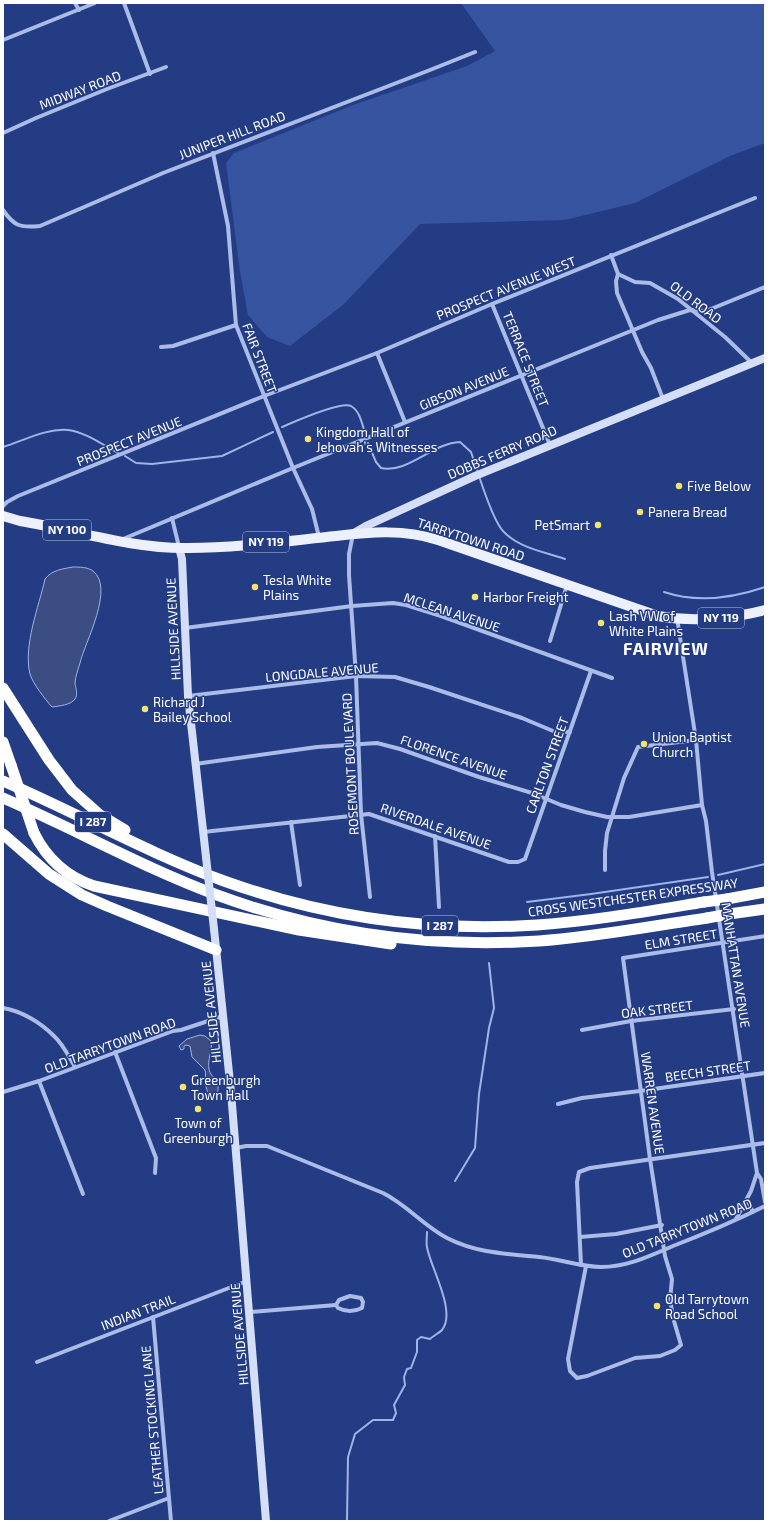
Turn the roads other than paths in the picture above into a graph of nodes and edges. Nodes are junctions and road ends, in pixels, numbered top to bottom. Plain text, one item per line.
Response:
1 (75, 3) edge
2 (95, 3) edge
3 (124, 3) edge
4 (79, 10) junction
5 (3, 40) edge
6 (475, 52) dead end
7 (166, 67) dead end
8 (150, 74) junction
9 (3, 133) edge
10 (213, 153) junction
11 (755, 198) dead end
12 (3, 210) edge
13 (611, 255) junction
14 (618, 274) junction
15 (765, 287) edge
16 (492, 304) junction
17 (692, 310) junction
18 (236, 325) junction
19 (634, 330) junction
20 (160, 347) dead end
21 (377, 353) junction
22 (765, 358) edge
23 (752, 363) junction
24 (522, 376) junction
25 (264, 396) junction
26 (663, 399) junction
27 (405, 422) junction
28 (550, 445) junction
29 (293, 468) junction
30 (3, 506) edge
31 (3, 516) edge
32 (172, 518) junction
33 (20, 521) junction
34 (3, 524) edge
35 (353, 534) junction
36 (319, 537) junction
37 (120, 541) junction
38 (179, 548) junction
39 (567, 585) junction
40 (352, 606) junction
41 (765, 610) edge
42 (677, 618) junction
43 (184, 628) junction
44 (550, 642) dead end
45 (591, 671) junction
46 (356, 676) junction
47 (612, 678) dead end
48 (3, 688) edge
49 (188, 696) junction
50 (570, 732) junction
51 (696, 740) junction
52 (3, 742) edge
53 (359, 744) junction
54 (195, 764) junction
55 (3, 781) edge
56 (3, 798) edge
57 (546, 799) junction
58 (702, 805) junction
59 (361, 814) junction
60 (613, 816) junction
61 (291, 822) junction
62 (203, 832) junction
63 (3, 834) edge
64 (435, 836) junction
65 (518, 862) joint
66 (182, 864) junction
67 (605, 870) dead end
68 (300, 884) dead end
69 (765, 892) edge
70 (370, 897) dead end
71 (439, 908) dead end
72 (765, 909) edge
73 (765, 936) edge
74 (517, 942) junction
75 (723, 942) junction
76 (216, 950) junction
77 (623, 958) joint
78 (3, 1008) edge
79 (734, 1010) junction
80 (224, 1016) junction
81 (631, 1021) junction
82 (582, 1030) dead end
83 (115, 1052) junction
84 (75, 1067) junction
85 (765, 1073) edge
86 (742, 1076) junction
87 (39, 1081) junction
88 (640, 1091) junction
89 (3, 1092) edge
90 (558, 1104) dead end
91 (765, 1143) edge
92 (753, 1144) junction
93 (236, 1148) junction
94 (650, 1159) junction
95 (155, 1173) dead end
96 (757, 1173) junction
97 (83, 1194) dead end
98 (747, 1200) junction
99 (765, 1202) edge
100 (765, 1206) edge
101 (753, 1212) junction
102 (735, 1220) junction
103 (662, 1225) junction
104 (580, 1237) junction
105 (664, 1250) junction
106 (584, 1266) junction
107 (247, 1281) junction
108 (336, 1305) junction
109 (250, 1312) junction
110 (153, 1317) junction
111 (37, 1362) dead end
112 (169, 1498) junction
113 (109, 1521) edge
114 (171, 1521) edge
115 (266, 1521) edge

1 - 4 street
2 - 4 street
3 - 8 street
4 - 5 street
6 - 10 street, JUNIPER HILL ROAD
7 - 8 street, MIDWAY ROAD
8 - 9 street, MIDWAY ROAD
10 - 12 street, JUNIPER HILL ROAD
10 - 18 street, FAIR STREET
11 - 13 street, PROSPECT AVENUE WEST
13 - 14 street
13 - 16 street, PROSPECT AVENUE WEST
14 - 17 street, OLD ROAD
14 - 19 street
15 - 17 street, GIBSON AVENUE
16 - 21 street, PROSPECT AVENUE WEST
16 - 24 street, TERRACE STREET
17 - 19 street, GIBSON AVENUE
17 - 23 street, OLD ROAD
18 - 20 street
18 - 25 street, FAIR STREET
19 - 24 street, GIBSON AVENUE
19 - 26 street
21 - 25 street, PROSPECT AVENUE WEST
21 - 27 street
22 - 23 main road, DOBBS FERRY ROAD
23 - 26 main road, DOBBS FERRY ROAD
24 - 27 street, GIBSON AVENUE
24 - 28 street, TERRACE STREET
25 - 29 street, FAIR STREET
25 - 30 street, PROSPECT AVENUE
26 - 28 main road, DOBBS FERRY ROAD
27 - 29 street, GIBSON AVENUE
28 - 35 main road, DOBBS FERRY ROAD
29 - 32 street, GIBSON AVENUE
29 - 36 street, FAIR STREET
31 - 33 main road, TARRYTOWN ROAD / NY 100
32 - 37 street, GIBSON AVENUE
32 - 38 street
33 - 34 main road, TARRYTOWN ROAD / NY 100
33 - 37 main road, TARRYTOWN ROAD / NY 100
35 - 36 main road, TARRYTOWN ROAD / NY 119
35 - 39 main road, TARRYTOWN ROAD / NY 119
35 - 40 street, ROSEMONT BOULEVARD
36 - 38 main road, TARRYTOWN ROAD / NY 119
37 - 38 main road, TARRYTOWN ROAD / NY 100
38 - 43 main road, HILLSIDE AVENUE
39 - 42 main road, TARRYTOWN ROAD / NY 119
39 - 44 street
40 - 43 street, MCLEAN AVENUE
40 - 45 street, MCLEAN AVENUE
40 - 46 street, ROSEMONT BOULEVARD
41 - 42 main road, TARRYTOWN ROAD / NY 119
42 - 51 street, MANHATTAN AVENUE
43 - 49 main road, HILLSIDE AVENUE
45 - 47 street, MCLEAN AVENUE
45 - 50 street, CARLTON STREET
46 - 49 street, LONGDALE AVENUE
46 - 50 street, LONGDALE AVENUE
46 - 53 street, ROSEMONT BOULEVARD
48 - 66 highway
49 - 54 main road, HILLSIDE AVENUE
50 - 57 street, CARLTON STREET
51 - 58 street, MANHATTAN AVENUE
51 - 60 street
52 - 74 highway, bridge
53 - 54 street, FLORENCE AVENUE
53 - 57 street, FLORENCE AVENUE
53 - 59 street, ROSEMONT BOULEVARD
54 - 62 main road, HILLSIDE AVENUE
55 - 66 highway, CROSS WESTCHESTER EXPRESSWAY / I 287
56 - 74 highway, I 287
57 - 60 street, FLORENCE AVENUE
57 - 65 street, CARLTON STREET
58 - 60 street, FLORENCE AVENUE
58 - 75 street, MANHATTAN AVENUE
59 - 61 street, RIVERDALE AVENUE
59 - 64 street, RIVERDALE AVENUE
59 - 70 street, ROSEMONT BOULEVARD
60 - 67 street
61 - 62 street, RIVERDALE AVENUE
61 - 68 street
62 - 76 main road, HILLSIDE AVENUE, bridge
63 - 76 highway
64 - 65 street, RIVERDALE AVENUE
64 - 71 street
66 - 69 highway, CROSS WESTCHESTER EXPRESSWAY / I 287, bridge
72 - 74 highway, I 287, bridge
73 - 75 street, ELM STREET
75 - 77 street, ELM STREET
75 - 79 street, MANHATTAN AVENUE
76 - 80 main road, HILLSIDE AVENUE
77 - 81 street, WARREN AVENUE
78 - 84 street
79 - 81 street, OAK STREET
79 - 86 street, MANHATTAN AVENUE
80 - 83 street, OLD TARRYTOWN ROAD
80 - 93 main road, HILLSIDE AVENUE
81 - 82 street, OAK STREET
81 - 88 street, WARREN AVENUE
83 - 84 street, OLD TARRYTOWN ROAD
83 - 95 street
84 - 87 street, OLD TARRYTOWN ROAD
85 - 86 street, BEECH STREET
86 - 88 street, BEECH STREET
86 - 92 street, MANHATTAN AVENUE
87 - 89 street, OLD TARRYTOWN ROAD
87 - 97 street
88 - 90 street, BEECH STREET
88 - 94 street, WARREN AVENUE
91 - 92 street
92 - 94 street
92 - 96 street, MANHATTAN AVENUE
93 - 106 street, OLD TARRYTOWN ROAD
93 - 107 main road, HILLSIDE AVENUE
94 - 103 street, WARREN AVENUE
94 - 104 street
96 - 98 street, MANHATTAN AVENUE
96 - 99 street, MANHATTAN AVENUE
98 - 101 street
98 - 102 street, MANHATTAN AVENUE
100 - 101 street, OLD TARRYTOWN ROAD
101 - 102 street, OLD TARRYTOWN ROAD
102 - 105 street, OLD TARRYTOWN ROAD
103 - 104 street
103 - 105 street, WARREN AVENUE
104 - 106 street
105 - 106 street, OLD TARRYTOWN ROAD
105 - 106 street, WARREN AVENUE
107 - 109 main road, HILLSIDE AVENUE
107 - 110 street, INDIAN TRAIL
108 - 108 street
108 - 109 street
109 - 115 main road, HILLSIDE AVENUE
110 - 111 street, INDIAN TRAIL
110 - 112 street, LEATHER STOCKING LANE
112 - 113 street
112 - 114 street, LEATHER STOCKING LANE

